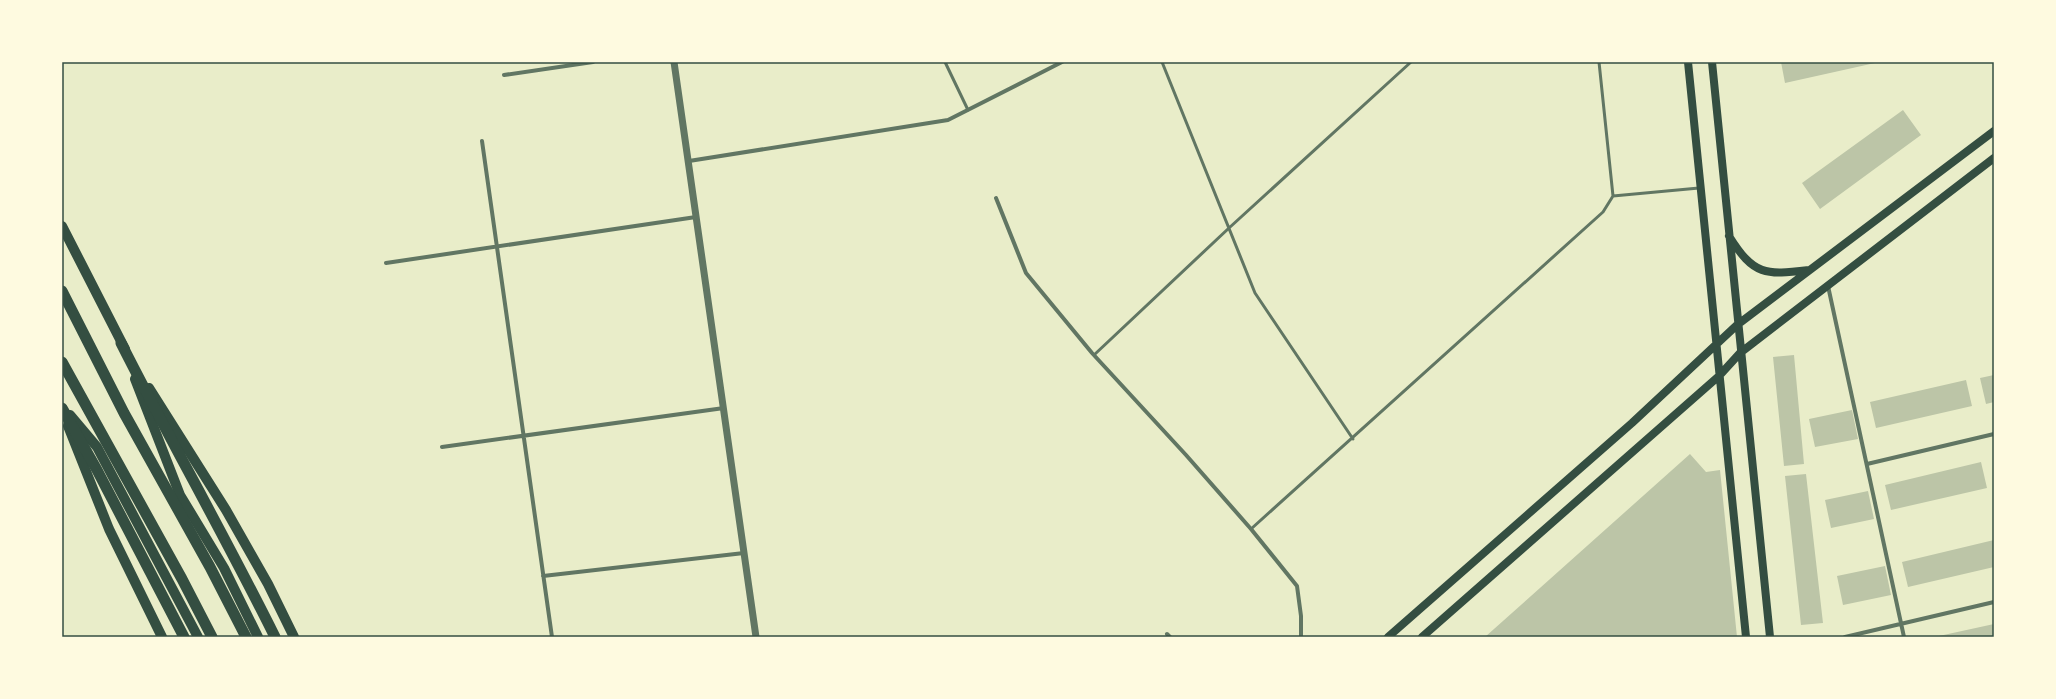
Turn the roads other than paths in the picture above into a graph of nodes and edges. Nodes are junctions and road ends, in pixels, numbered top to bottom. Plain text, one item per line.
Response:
1 (593, 62) edge
2 (674, 62) edge
3 (945, 62) edge
4 (1062, 62) edge
5 (1162, 62) edge
6 (1411, 62) edge
7 (1599, 62) edge
8 (1688, 62) edge
9 (1712, 62) edge
10 (504, 75) dead end
11 (968, 110) junction
12 (1994, 131) edge
13 (482, 141) dead end
14 (1994, 158) edge
15 (689, 161) junction
16 (1699, 188) junction
17 (1613, 196) junction
18 (996, 198) dead end
19 (697, 217) junction
20 (62, 226) edge
21 (1229, 228) junction
22 (1728, 234) junction
23 (497, 246) junction
24 (386, 263) dead end
25 (1810, 270) junction
26 (1828, 286) junction
27 (62, 291) edge
28 (1738, 325) junction
29 (121, 343) junction
30 (1716, 346) junction
31 (1740, 353) junction
32 (1094, 355) junction
33 (62, 362) edge
34 (1719, 376) junction
35 (724, 408) junction
36 (62, 409) edge
37 (523, 434) junction
38 (1994, 434) edge
39 (1353, 439) junction
40 (442, 447) dead end
41 (1867, 464) junction
42 (1251, 529) junction
43 (744, 553) junction
44 (543, 576) junction
45 (1994, 602) edge
46 (1901, 624) junction
47 (162, 637) edge
48 (184, 637) edge
49 (198, 637) edge
50 (212, 637) edge
51 (246, 637) edge
52 (258, 637) edge
53 (275, 637) edge
54 (294, 637) edge
55 (552, 637) edge
56 (756, 637) edge
57 (1301, 637) edge
58 (1388, 637) edge
59 (1422, 637) edge
60 (1746, 637) edge
61 (1770, 637) edge
62 (1845, 637) edge
63 (1904, 637) edge

1 - 10 street
2 - 15 street
3 - 11 lane
4 - 11 street
5 - 21 lane
6 - 21 lane
7 - 17 lane
8 - 16 main road
9 - 22 main road
11 - 15 street
12 - 25 main road
13 - 23 street
14 - 26 main road
15 - 19 street
16 - 17 lane
16 - 30 main road
17 - 39 lane
18 - 32 street
19 - 23 street
19 - 35 street
20 - 29 main road
21 - 32 lane
21 - 39 lane
22 - 25 main road
22 - 28 main road
23 - 24 street
23 - 37 street
25 - 28 main road
26 - 31 main road
26 - 41 street
27 - 51 highway
28 - 30 main road
28 - 31 main road
29 - 52 main road
29 - 53 highway
29 - 54 main road
30 - 34 main road
30 - 58 main road
31 - 34 main road
31 - 61 main road
32 - 42 street
33 - 50 highway
34 - 59 main road
34 - 60 main road
35 - 37 street
35 - 43 street
36 - 47 main road
36 - 48 highway
36 - 49 main road
37 - 40 street
37 - 44 street
38 - 41 street
39 - 42 lane
41 - 46 street
42 - 57 street
43 - 44 street
43 - 56 street
44 - 55 street
45 - 46 street
46 - 62 street
46 - 63 street

